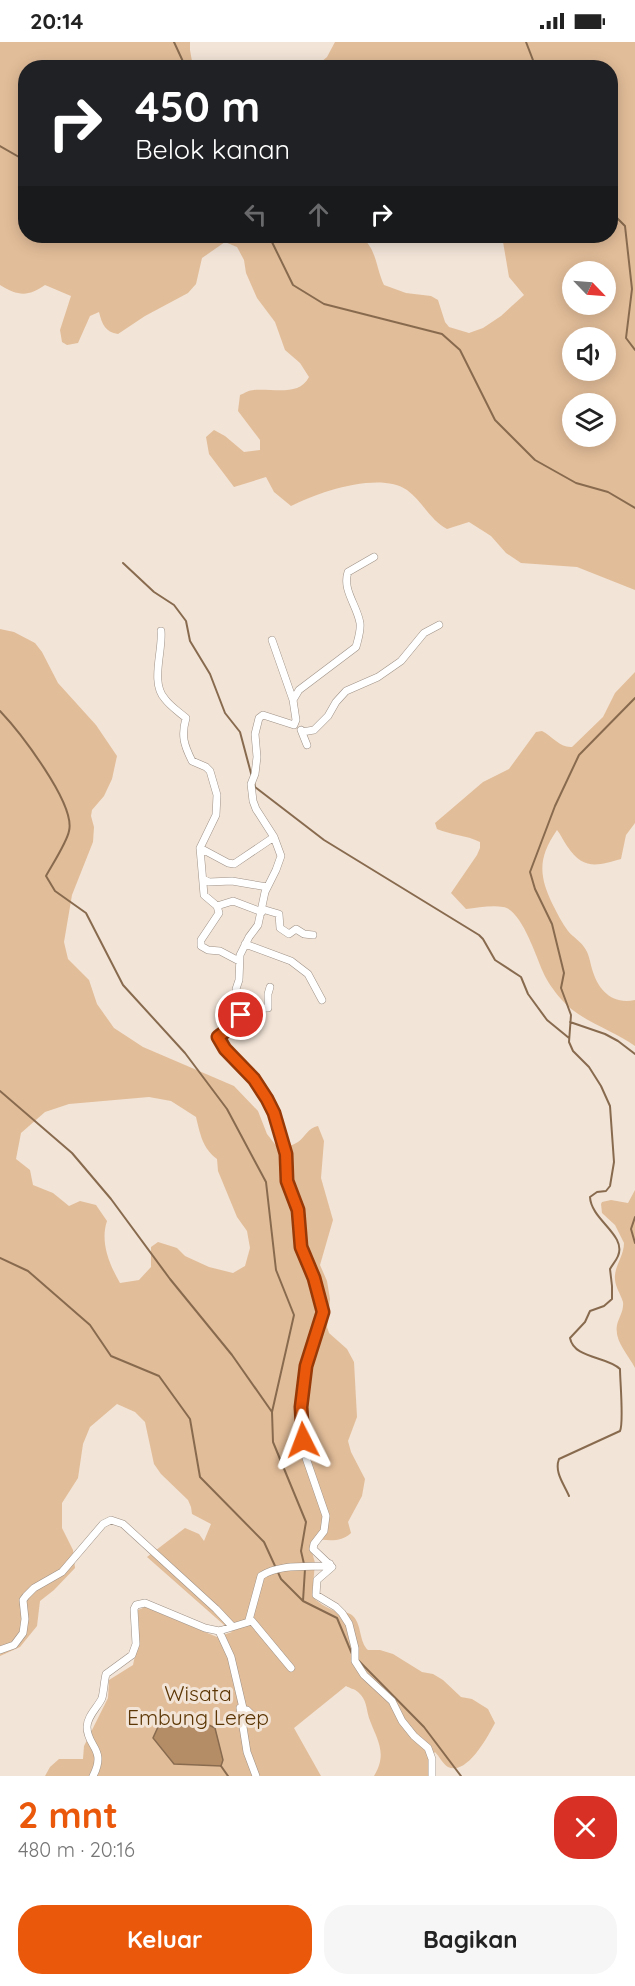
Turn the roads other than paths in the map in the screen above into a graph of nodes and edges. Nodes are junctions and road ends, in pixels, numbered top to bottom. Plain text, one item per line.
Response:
1 (374, 557) dead end
2 (440, 624) dead end
3 (161, 631) dead end
4 (272, 640) dead end
5 (293, 700) junction
6 (296, 724) junction
7 (302, 732) junction
8 (307, 745) dead end
9 (274, 837) junction
10 (200, 848) junction
11 (203, 879) junction
12 (267, 887) junction
13 (217, 906) junction
14 (262, 911) junction
15 (314, 935) dead end
16 (244, 945) junction
17 (239, 960) junction
18 (270, 987) dead end
19 (322, 1000) dead end
20 (241, 1009) junction
21 (330, 1564) junction
22 (249, 1620) junction
23 (232, 1626) junction
24 (219, 1631) junction
25 (0, 1650) edge
26 (291, 1668) dead end
27 (243, 1708) junction
28 (262, 1715) dead end
29 (93, 1776) edge
30 (256, 1776) edge
31 (432, 1776) edge

1 - 5 street
2 - 7 street
3 - 10 street
4 - 5 street
5 - 6 street
6 - 7 street
6 - 9 street
7 - 8 street
9 - 10 street
9 - 12 street
10 - 11 street
11 - 12 street
11 - 13 street
12 - 14 street
13 - 14 street
13 - 17 street
14 - 15 street
14 - 16 street
16 - 17 street
16 - 19 street
17 - 20 street
18 - 20 street
20 - 21 street
21 - 22 street
21 - 31 street
22 - 23 street
22 - 26 street
23 - 24 street
23 - 25 street
24 - 27 street
24 - 29 street
27 - 28 street
27 - 30 street

